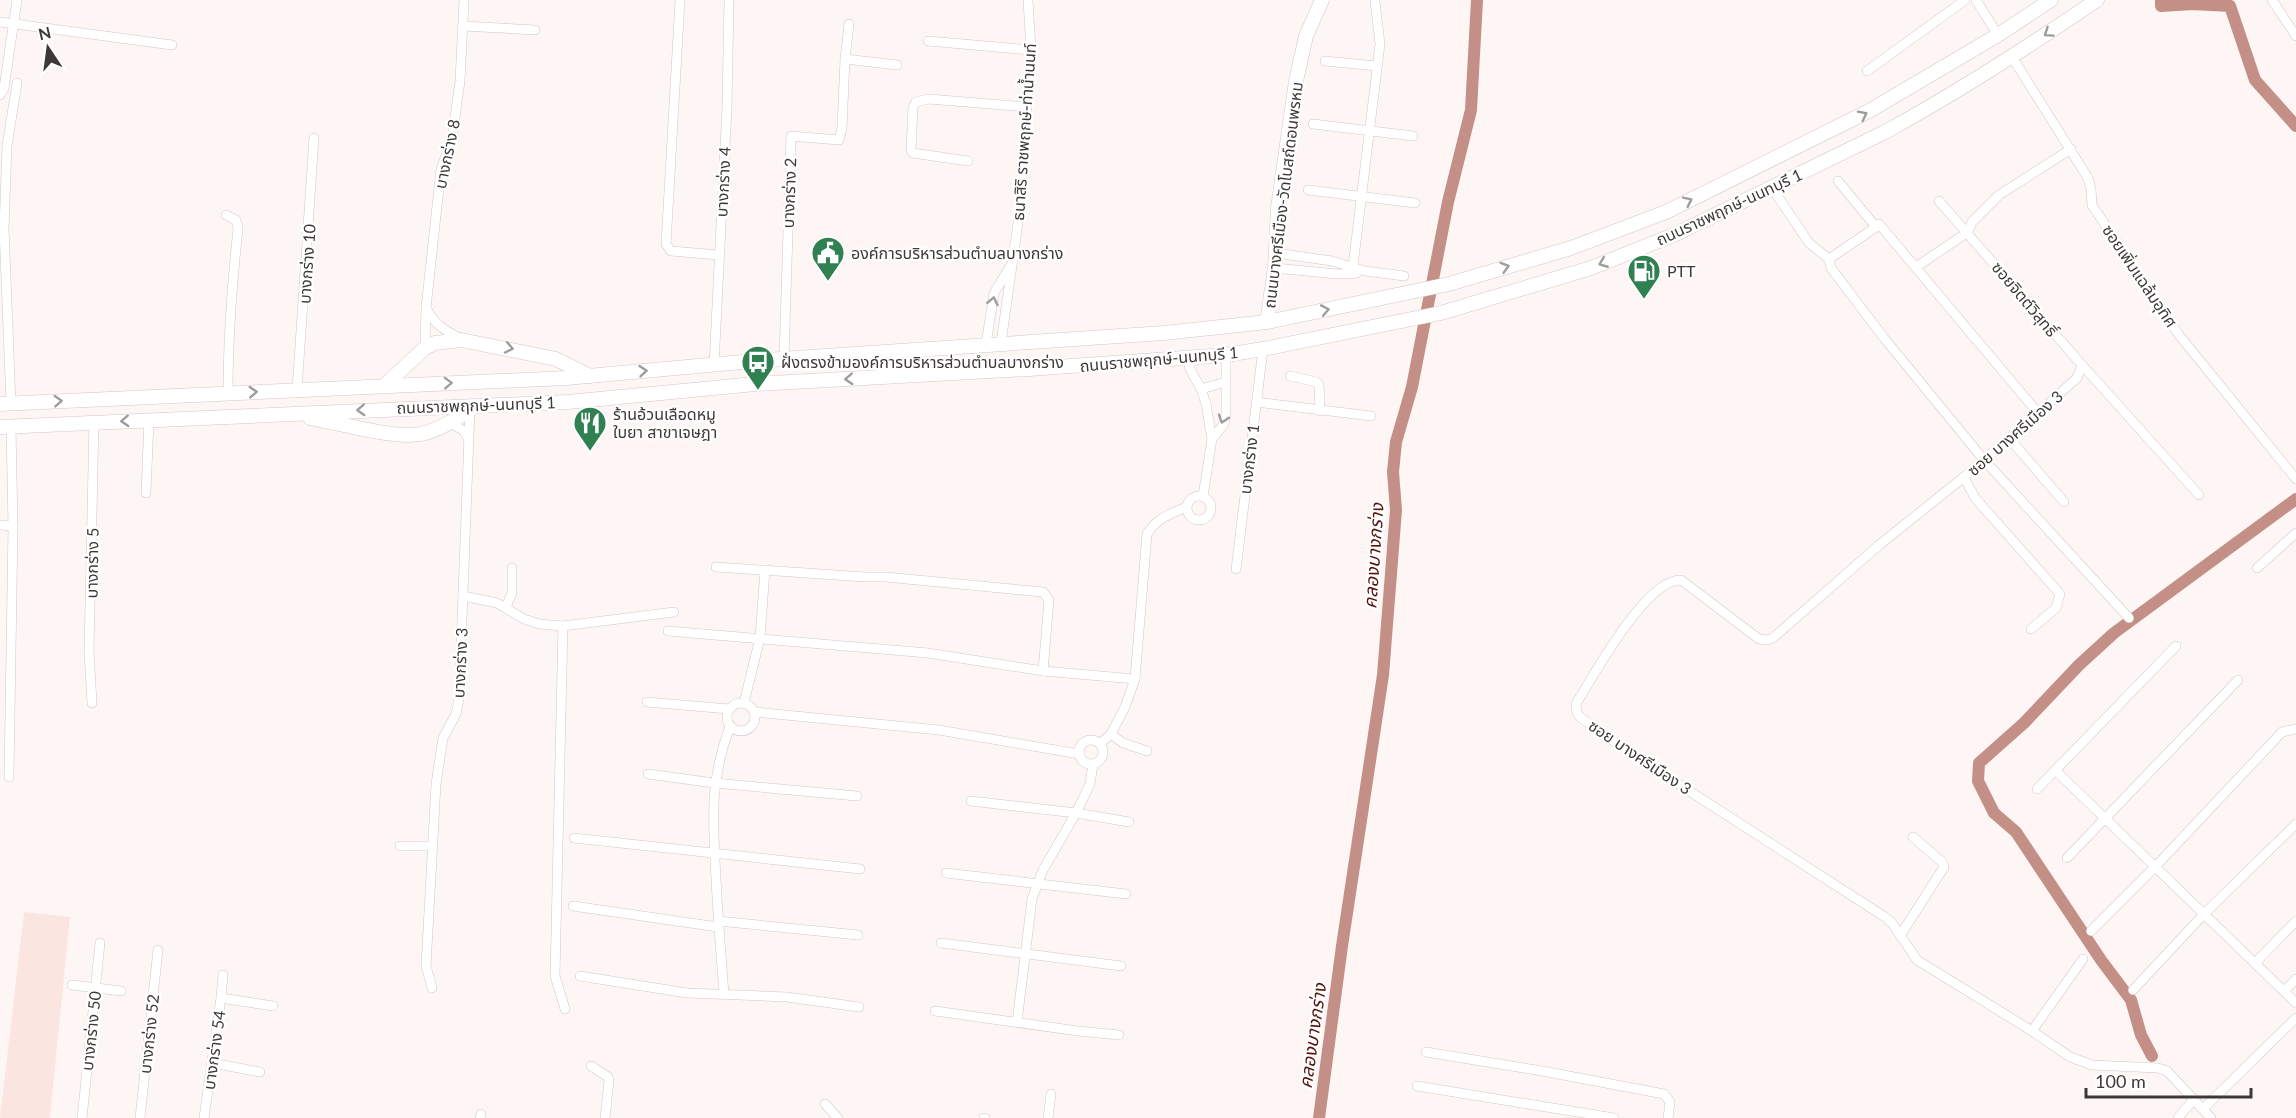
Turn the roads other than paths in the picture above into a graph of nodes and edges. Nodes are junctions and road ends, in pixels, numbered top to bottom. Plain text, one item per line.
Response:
1 (17, 0) edge
2 (464, 0) edge
3 (680, 0) edge
4 (729, 0) edge
5 (1028, 0) edge
6 (1322, 0) edge
7 (1965, 0) edge
8 (1976, 0) edge
9 (2051, 0) edge
10 (2097, 0) edge
11 (2272, 0) edge
12 (1375, 2) dead end
13 (0, 22) edge
14 (13, 24) junction
15 (849, 24) dead end
16 (463, 26) junction
17 (535, 30) dead end
18 (1998, 35) junction
19 (2296, 36) edge
20 (928, 41) dead end
21 (172, 45) dead end
22 (1031, 50) junction
23 (2012, 57) junction
24 (845, 59) junction
25 (1325, 61) dead end
26 (897, 65) dead end
27 (1377, 66) junction
28 (1867, 71) dead end
29 (17, 83) dead end
30 (0, 93) edge
31 (1026, 107) junction
32 (1313, 124) dead end
33 (1368, 131) junction
34 (1413, 136) dead end
35 (314, 138) dead end
36 (2071, 149) junction
37 (968, 161) dead end
38 (1838, 181) dead end
39 (1772, 188) junction
40 (1308, 190) dead end
41 (1361, 196) junction
42 (1940, 201) dead end
43 (1415, 203) dead end
44 (226, 215) dead end
45 (1876, 227) junction
46 (1968, 232) junction
47 (1276, 253) junction
48 (719, 255) junction
49 (1829, 259) junction
50 (1013, 263) junction
51 (1916, 267) junction
52 (1275, 268) junction
53 (1352, 270) junction
54 (1404, 276) dead end
55 (426, 308) junction
56 (1267, 322) junction
57 (461, 340) junction
58 (986, 344) junction
59 (1000, 344) junction
60 (425, 348) junction
61 (1263, 349) junction
62 (1226, 355) junction
63 (1188, 358) junction
64 (784, 359) junction
65 (714, 365) junction
66 (2082, 365) junction
67 (591, 376) junction
68 (1290, 376) dead end
69 (1225, 382) junction
70 (384, 386) junction
71 (1201, 389) junction
72 (297, 390) junction
73 (228, 393) junction
74 (1256, 402) junction
75 (5, 404) edge
76 (473, 407) junction
77 (1320, 411) junction
78 (2038, 413) junction
79 (283, 414) junction
80 (1371, 416) dead end
81 (149, 420) junction
82 (449, 422) junction
83 (94, 423) junction
84 (5, 427) edge
85 (2009, 438) junction
86 (1212, 439) junction
87 (469, 440) junction
88 (1984, 460) junction
89 (1964, 477) junction
90 (2296, 479) edge
91 (146, 493) dead end
92 (2199, 495) dead end
93 (1203, 496) junction
94 (2064, 502) dead end
95 (1186, 507) junction
96 (0, 525) edge
97 (13, 526) junction
98 (2296, 533) edge
99 (716, 567) dead end
100 (512, 568) dead end
101 (2257, 568) dead end
102 (1236, 569) dead end
103 (765, 570) junction
104 (463, 596) junction
105 (506, 607) junction
106 (675, 612) dead end
107 (2129, 618) dead end
108 (563, 626) junction
109 (2031, 629) dead end
110 (668, 632) dead end
111 (760, 638) junction
112 (2176, 646) dead end
113 (1043, 671) junction
114 (1135, 679) junction
115 (2238, 680) dead end
116 (647, 702) dead end
117 (92, 703) dead end
118 (744, 703) junction
119 (729, 710) junction
120 (755, 712) junction
121 (730, 726) junction
122 (2296, 729) edge
123 (1111, 734) junction
124 (1100, 744) junction
125 (1148, 751) dead end
126 (1079, 754) junction
127 (1093, 764) junction
128 (2055, 770) junction
129 (648, 774) dead end
130 (9, 777) dead end
131 (714, 783) junction
132 (2037, 789) dead end
133 (857, 796) dead end
134 (971, 801) dead end
135 (1076, 813) junction
136 (2105, 818) junction
137 (1129, 822) dead end
138 (2296, 824) edge
139 (1913, 837) dead end
140 (574, 838) dead end
141 (400, 846) dead end
142 (433, 846) junction
143 (714, 852) junction
144 (2067, 858) dead end
145 (2156, 867) junction
146 (860, 868) dead end
147 (946, 873) dead end
148 (1037, 884) junction
149 (1126, 894) dead end
150 (573, 906) dead end
151 (2204, 914) junction
152 (2296, 921) edge
153 (718, 924) junction
154 (2091, 931) dead end
155 (858, 935) dead end
156 (1900, 936) junction
157 (100, 943) dead end
158 (941, 943) dead end
159 (158, 950) dead end
160 (1024, 954) junction
161 (2083, 959) dead end
162 (2255, 963) junction
163 (1121, 966) dead end
164 (223, 975) dead end
165 (580, 976) dead end
166 (2296, 979) edge
167 (72, 985) dead end
168 (96, 988) junction
169 (432, 988) dead end
170 (2133, 990) dead end
171 (121, 991) dead end
172 (2284, 991) junction
173 (724, 994) junction
174 (221, 998) junction
175 (2296, 1003) edge
176 (273, 1006) dead end
177 (859, 1006) dead end
178 (565, 1009) dead end
179 (935, 1011) dead end
180 (2296, 1018) edge
181 (1017, 1022) junction
182 (2032, 1031) junction
183 (1119, 1035) dead end
184 (1426, 1052) dead end
185 (212, 1064) junction
186 (591, 1065) dead end
187 (260, 1072) dead end
188 (1417, 1086) dead end
189 (1051, 1094) dead end
190 (2193, 1100) junction
191 (825, 1104) dead end
192 (2203, 1109) junction
193 (82, 1118) edge
194 (140, 1118) edge
195 (204, 1118) edge
196 (605, 1118) edge
197 (838, 1118) edge
198 (1048, 1118) edge
199 (1614, 1118) edge
200 (1668, 1118) edge
201 (2178, 1118) edge
202 (2211, 1118) edge

1 - 14 street
2 - 16 street, บางกร่าง 8
3 - 48 street
4 - 48 street, บางกร่าง 4
5 - 22 street, ธนาสิริ ราชพฤกษ์-ท่าน้ำนนท์
6 - 47 main road, ถนนบางศรีเมือง-วัดโบสถ์ดอนพรหม
7 - 28 street
8 - 18 street
9 - 18 main road, ถนนราชพฤกษ์-นนทบุรี 1
10 -> 23 main road, ถนนราชพฤกษ์-นนทบุรี 1
11 - 19 street
12 - 27 street
13 - 14 street
14 - 21 street
14 - 30 street
15 - 24 street
16 - 17 street
16 - 55 street, บางกร่าง 8
56 -> 18 main road, ถนนราชพฤกษ์-นนทบุรี 1
20 - 22 street
22 - 31 street, ธนาสิริ ราชพฤกษ์-ท่าน้ำนนท์
23 - 36 street, ซอยเพิ่มแฉล้มอุทิศ
23 - 39 main road, ถนนราชพฤกษ์-นนทบุรี 1
24 - 26 street
24 - 64 street, บางกร่าง 2
25 - 27 street
27 - 33 street
29 - 75 street
31 - 37 street
31 - 50 street, ธนาสิริ ราชพฤกษ์-ท่าน้ำนนท์
32 - 33 street
33 - 34 street
33 - 41 street
35 - 72 street, บางกร่าง 10
36 - 46 street
36 - 90 street, ซอยเพิ่มแฉล้มอุทิศ
38 - 45 street
39 - 49 street
39 -> 61 main road, ถนนราชพฤกษ์-นนทบุรี 1
40 - 41 street
41 - 43 street
41 - 53 street
42 - 46 street, ซอยจิตต์วิสุทธิ์
44 - 73 street
45 - 49 street
45 - 51 street
46 - 51 street
46 - 66 street, ซอยจิตต์วิสุทธิ์
47 - 52 main road, ถนนบางศรีเมือง-วัดโบสถ์ดอนพรหม
47 - 53 street
48 - 65 street, บางกร่าง 4
49 - 88 street
58 -> 50 street
50 - 59 street, ธนาสิริ ราชพฤกษ์-ท่าน้ำนนท์
51 - 78 street
52 - 53 street
52 - 56 main road, ถนนบางศรีเมือง-วัดโบสถ์ดอนพรหม
53 - 54 street
55 - 57 street
55 - 60 street, บางกร่าง 8
56 - 59 main road, ถนนราชพฤกษ์-นนทบุรี 1
57 - 60 main road
57 -> 67 main road
58 - 59 main road, ถนนราชพฤกษ์-นนทบุรี 1
58 - 64 main road, ถนนราชพฤกษ์-นนทบุรี 1
60 - 70 main road
61 - 62 main road, ถนนราชพฤกษ์-นนทบุรี 1
61 - 74 street, บางกร่าง 1
62 - 63 main road, ถนนราชพฤกษ์-นนทบุรี 1
62 - 69 street
63 - 71 street
63 -> 76 main road, ถนนราชพฤกษ์-นนทบุรี 1
64 - 65 main road, ถนนราชพฤกษ์-นนทบุรี 1
67 -> 65 main road, ถนนราชพฤกษ์-นนทบุรี 1
66 - 78 street, ซอย บางศรีเมือง 3
66 - 92 street, ซอยจิตต์วิสุทธิ์
70 -> 67 main road, ถนนราชพฤกษ์-นนทบุรี 1
68 - 77 street
69 - 71 street
69 -> 86 street
70 - 72 main road, ถนนราชพฤกษ์-นนทบุรี 1
71 - 86 street
73 -> 72 main road, ถนนราชพฤกษ์-นนทบุรี 1
75 -> 73 main road, ถนนราชพฤกษ์-นนทบุรี 1
74 - 77 street
74 - 102 street, บางกร่าง 1
76 -> 79 main road, ถนนราชพฤกษ์-นนทบุรี 1
76 - 82 main road
76 - 87 street, บางกร่าง 3
77 - 80 street
78 - 85 street, ซอย บางศรีเมือง 3
79 - 81 main road, ถนนราชพฤกษ์-นนทบุรี 1
79 - 82 main road
81 -> 83 main road, ถนนราชพฤกษ์-นนทบุรี 1
81 - 91 street
82 - 87 street
83 - 84 main road, ถนนราชพฤกษ์-นนทบุรี 1
83 - 117 street, บางกร่าง 5
84 - 97 street
85 - 88 street, ซอย บางศรีเมือง 3
85 - 94 street
86 - 93 street
87 - 104 street, บางกร่าง 3
88 - 89 street, ซอย บางศรีเมือง 3
88 - 107 street
89 - 109 street
89 - 156 street, ซอย บางศรีเมือง 3
93 - 95 street
93 - 95 street
95 - 114 street
96 - 97 street
97 - 130 street
98 - 101 street
99 - 103 street
100 - 105 street
103 - 111 street
103 - 113 street
104 - 105 street
104 - 142 street, บางกร่าง 3
105 - 108 street
106 - 108 street
108 - 178 street
110 - 111 street
111 - 113 street
111 - 118 street
112 - 128 street
113 - 114 street
114 - 123 street
115 - 136 street
116 - 119 street
118 - 119 street
118 - 120 street
119 - 121 street
120 - 121 street
120 - 126 street
121 - 131 street
122 - 145 street
123 - 124 street
123 - 125 street
124 - 126 street
124 - 127 street
126 - 127 street
127 - 135 street
128 - 132 street
128 - 136 street
129 - 131 street
131 - 133 street
131 - 143 street
134 - 135 street
135 - 137 street
135 - 148 street
136 - 144 street
136 - 145 street
138 - 151 street
139 - 156 street
140 - 143 street
141 - 142 street
142 - 169 street, บางกร่าง 3
143 - 146 street
143 - 153 street
145 - 151 street
145 - 154 street
147 - 148 street
148 - 149 street
148 - 160 street
150 - 153 street
151 - 162 street
151 - 170 street
152 - 162 street
153 - 155 street
153 - 173 street
156 - 182 street, ซอย บางศรีเมือง 3
157 - 168 street, บางกร่าง 50
158 - 160 street
159 - 194 street, บางกร่าง 52
160 - 163 street
160 - 181 street
161 - 182 street
162 - 172 street
164 - 174 street
165 - 173 street
166 - 172 street
167 - 168 street
168 - 171 street
168 - 193 street, บางกร่าง 50
172 - 175 street
173 - 177 street
174 - 176 street, บางกร่าง 54
174 - 185 street, บางกร่าง 54
179 - 181 street
180 - 192 street
181 - 183 street
182 - 190 street, ซอย บางศรีเมือง 3
184 - 200 street
185 - 187 street
185 - 195 street, บางกร่าง 54
186 - 196 street
188 - 199 street
189 - 198 street
190 - 192 street, ซอย บางศรีเมือง 3
190 - 201 street
191 - 197 street
192 - 202 street, ซอย บางศรีเมือง 3

